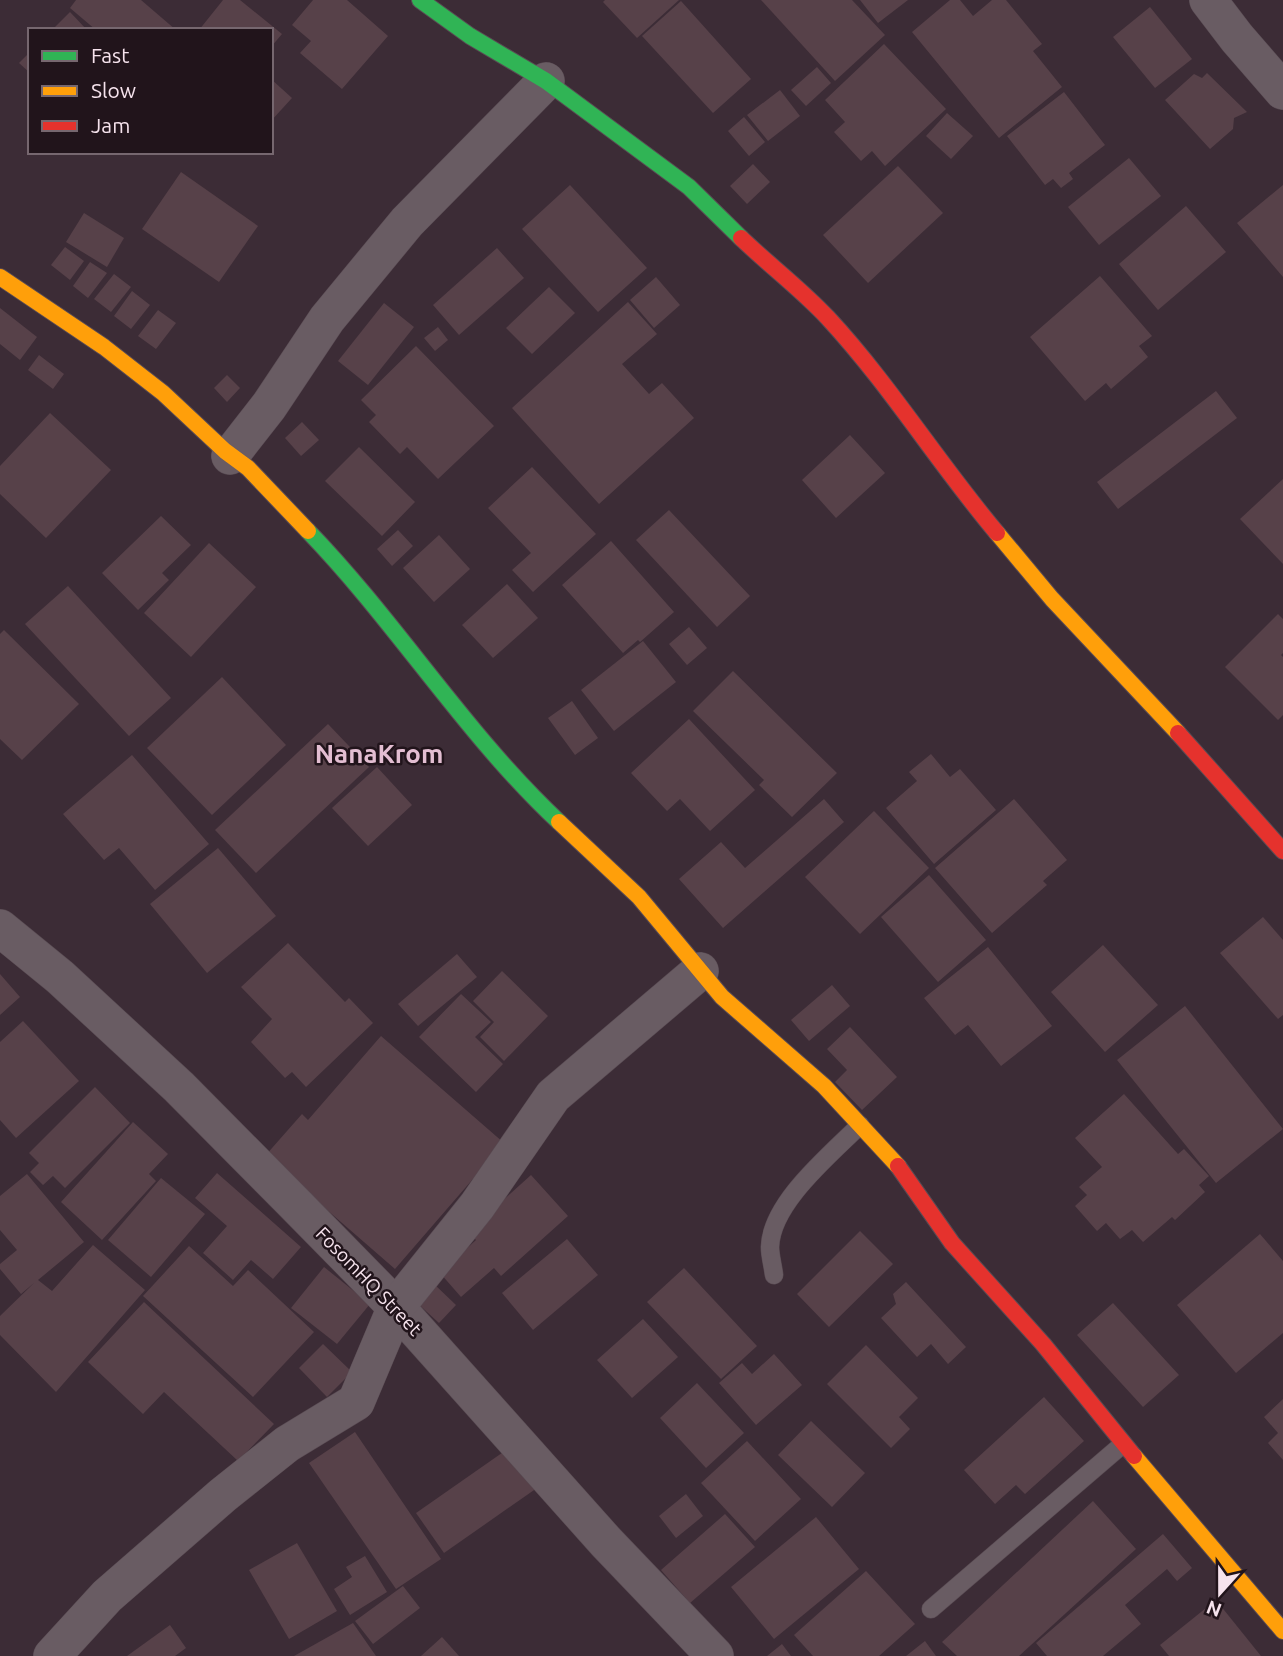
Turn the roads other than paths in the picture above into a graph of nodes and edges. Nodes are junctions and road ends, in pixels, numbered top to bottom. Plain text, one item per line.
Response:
1 (420, 0) edge
2 (1208, 0) edge
3 (546, 81) junction
4 (1283, 91) edge
5 (0, 277) edge
6 (230, 456) junction
7 (1283, 851) edge
8 (0, 928) edge
9 (700, 971) junction
10 (860, 1125) junction
11 (774, 1275) dead end
12 (396, 1307) junction
13 (1123, 1444) junction
14 (931, 1609) dead end
15 (1283, 1631) edge
16 (52, 1656) edge
17 (715, 1656) edge

1 - 3 street
2 - 4 street
3 - 6 street
3 - 7 street
5 - 6 street
6 - 9 street
8 - 12 street, FosomHQ Street
9 - 10 street
9 - 12 street
10 - 11 lane
10 - 13 street
12 - 16 street
12 - 17 street, FosomHQ Street
13 - 14 lane
13 - 15 street

